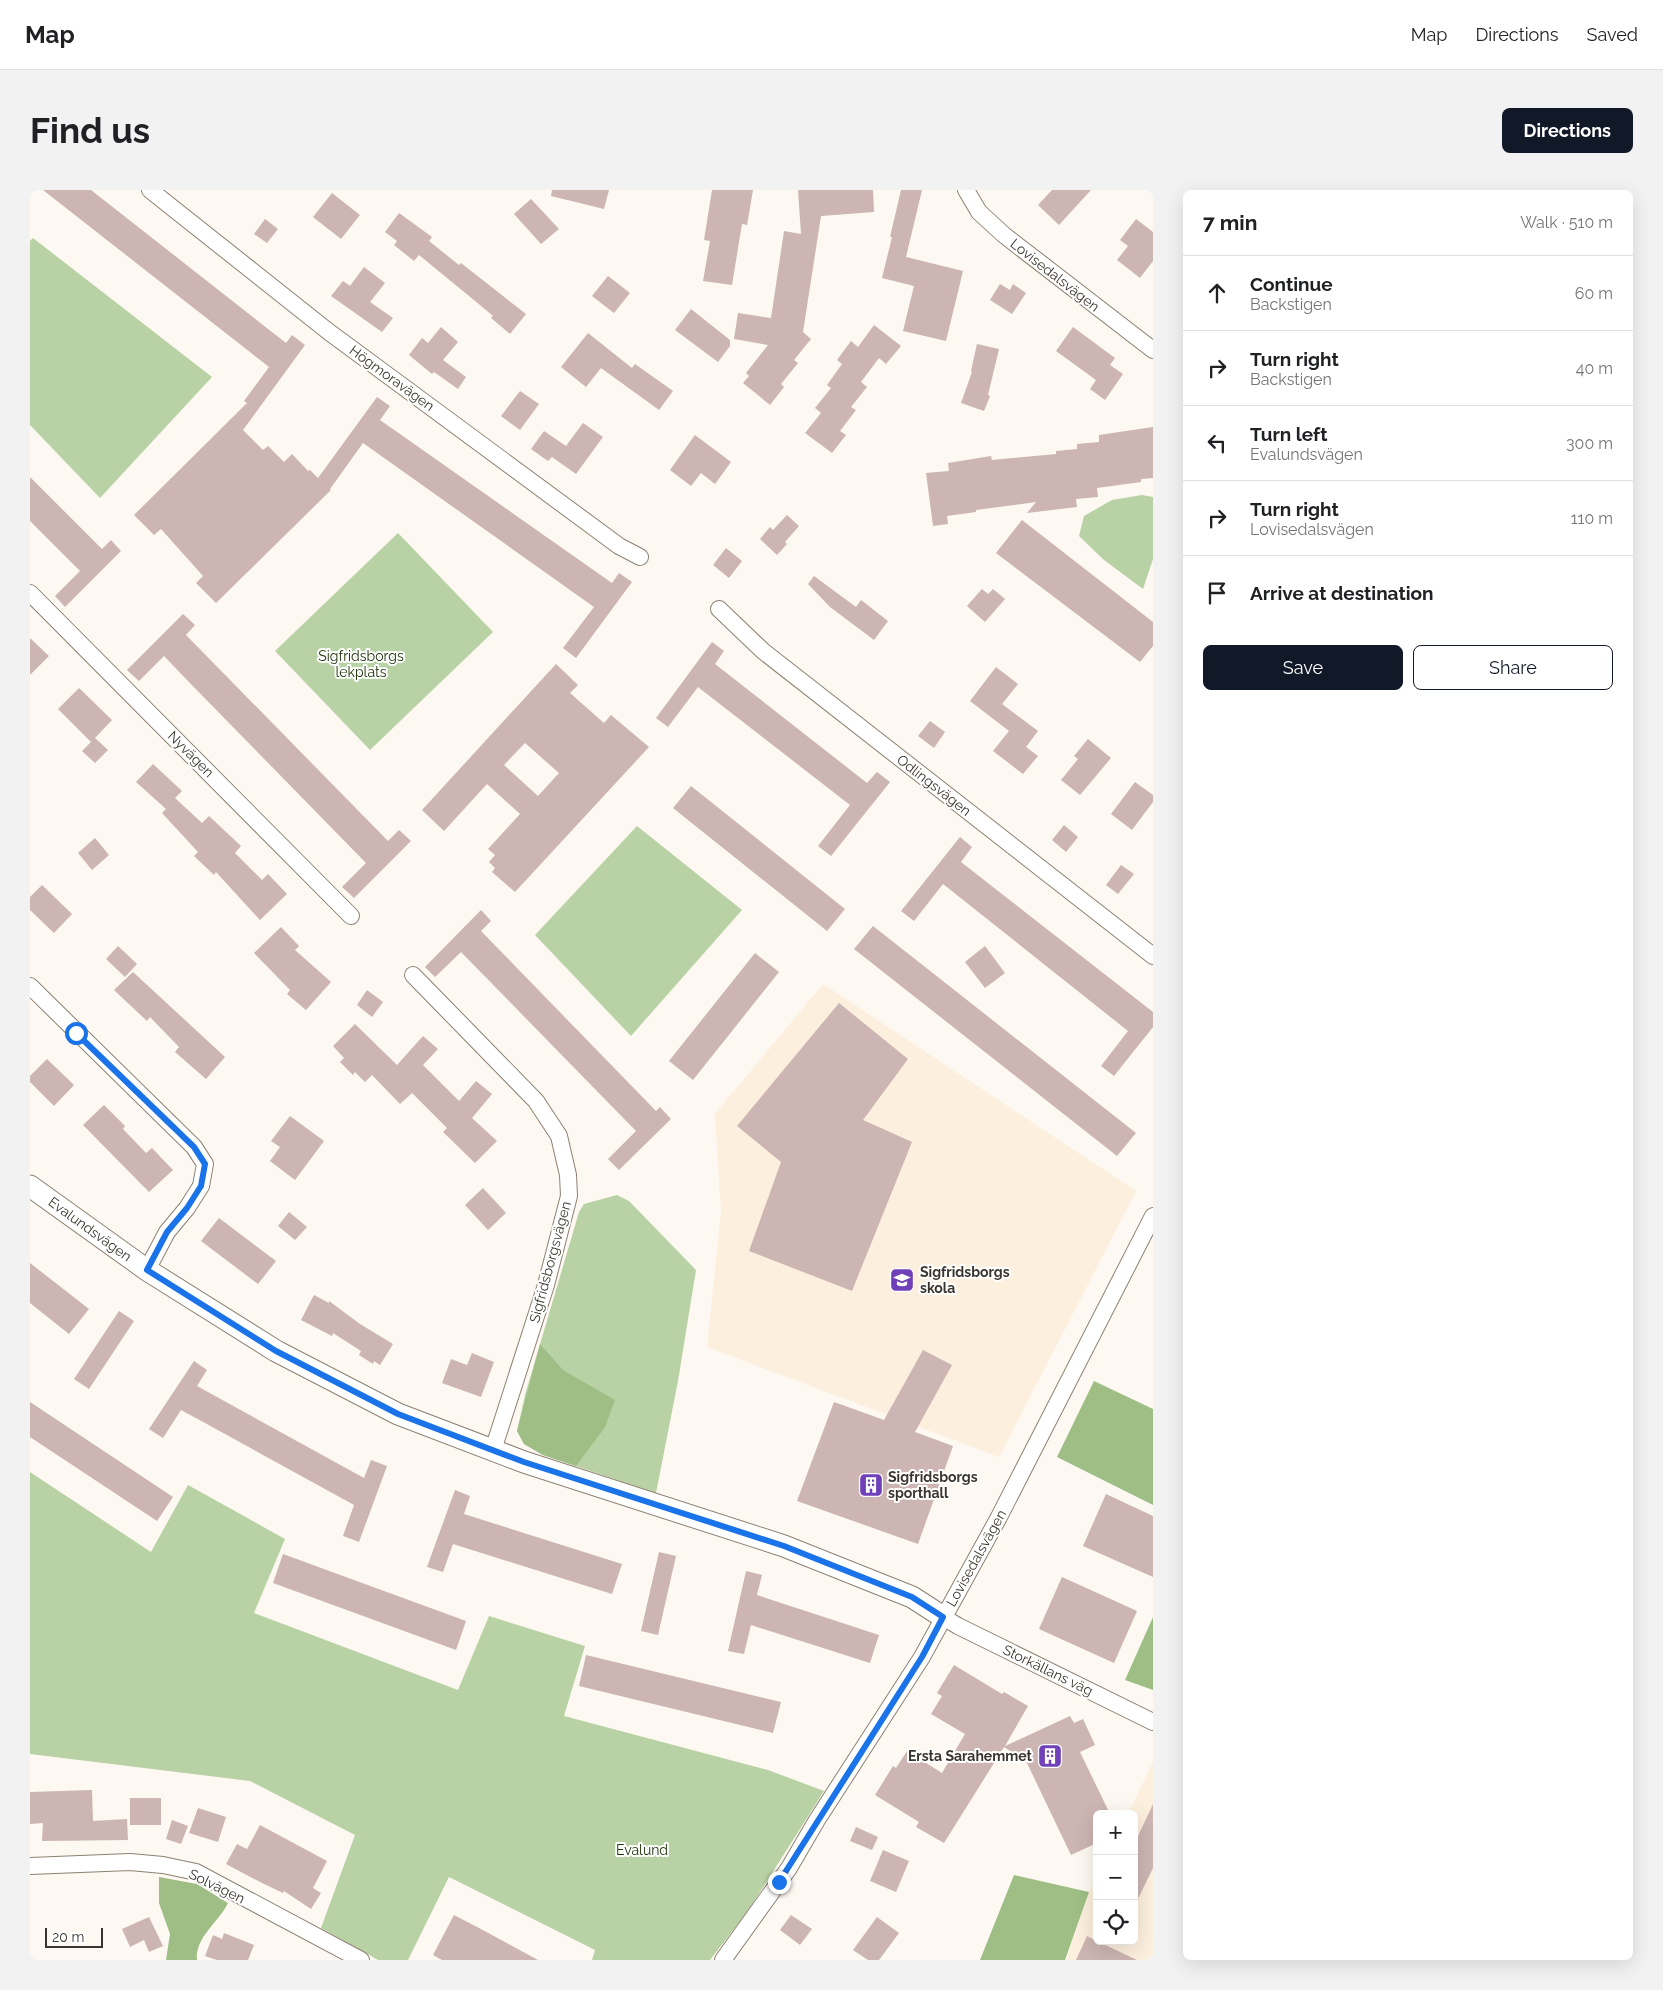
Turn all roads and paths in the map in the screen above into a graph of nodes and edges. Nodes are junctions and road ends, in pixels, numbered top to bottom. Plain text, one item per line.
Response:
1 (150, 190) edge
2 (966, 190) edge
3 (1153, 350) edge
4 (640, 557) dead end
5 (30, 593) edge
6 (719, 609) dead end
7 (351, 916) dead end
8 (1153, 956) edge
9 (414, 975) dead end
10 (30, 986) edge
11 (30, 1186) edge
12 (1153, 1216) edge
13 (147, 1270) junction
14 (493, 1450) junction
15 (943, 1617) junction
16 (1153, 1722) edge
17 (30, 1866) edge
18 (361, 1960) edge
19 (723, 1960) edge

1 - 4 street, Högmoravägen
2 - 3 street, Lovisedalsvägen
5 - 7 street, Nyvägen
6 - 8 street, Odlingsvägen
9 - 14 street, Sigfridsborgsvägen
10 - 13 street
11 - 13 street, Evalundsvägen
12 - 15 street, Lovisedalsvägen
13 - 14 street, Evalundsvägen
14 - 15 street, Evalundsvägen
15 - 16 street, Storkällans väg
15 - 19 street, Lovisedalsvägen
17 - 18 street, Solvägen

